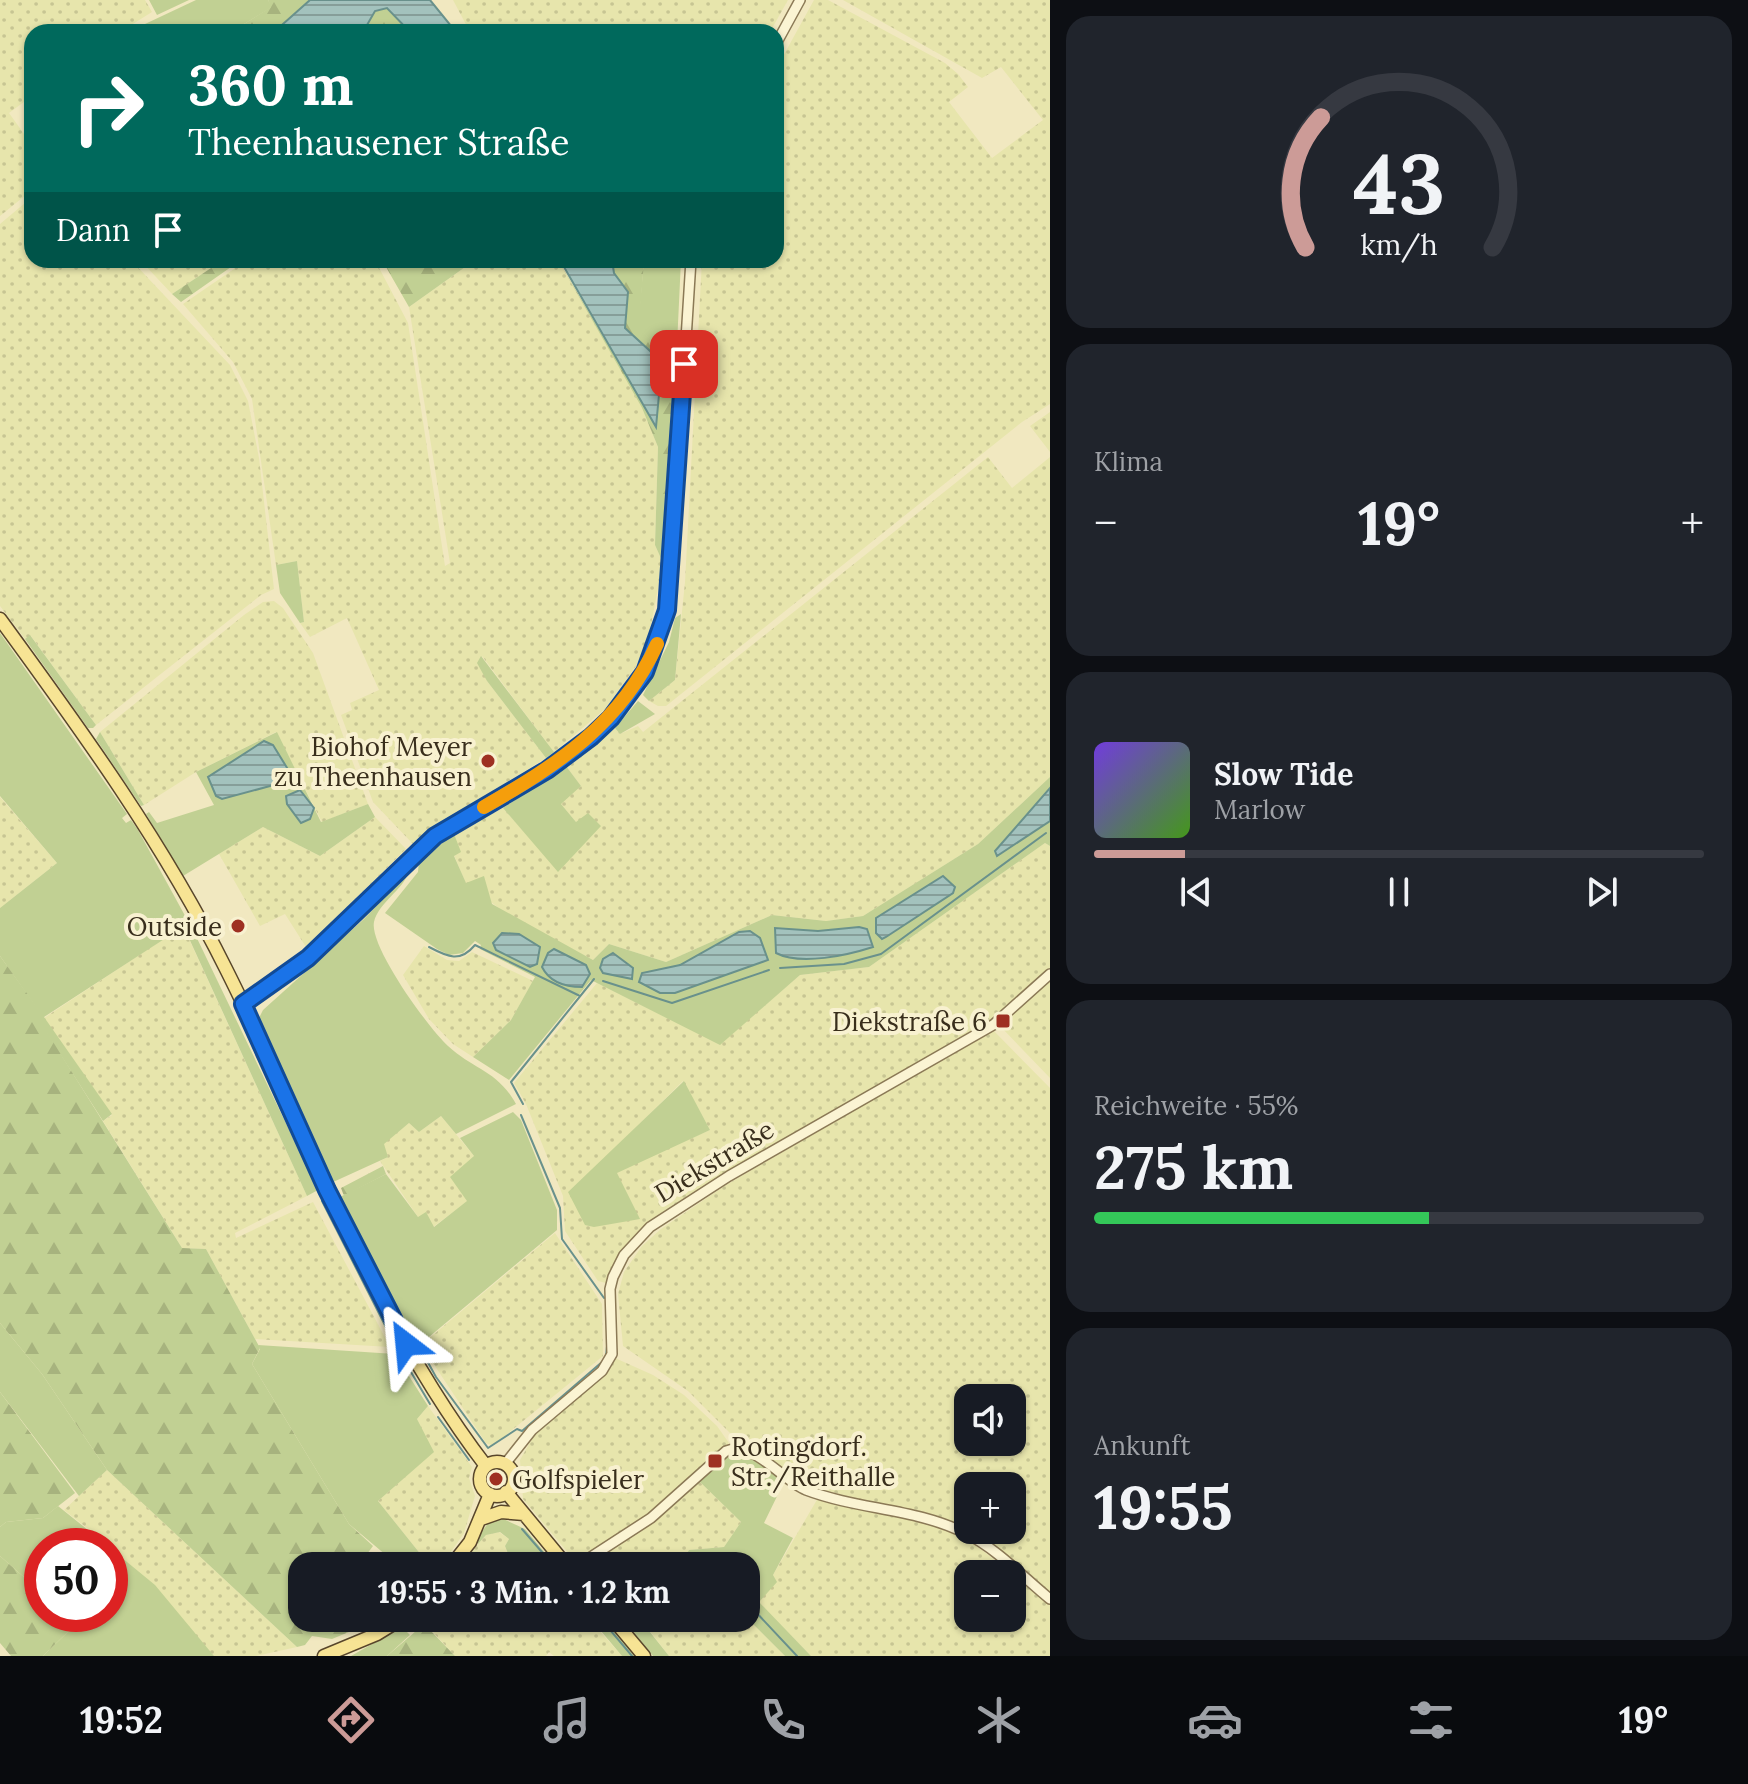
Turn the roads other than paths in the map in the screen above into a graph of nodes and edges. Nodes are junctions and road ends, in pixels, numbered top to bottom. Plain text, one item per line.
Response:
1 (800, 0) edge
2 (784, 29) edge
3 (690, 268) edge
4 (0, 619) edge
5 (1050, 974) edge
6 (243, 1004) junction
7 (505, 1464) junction
8 (486, 1466) junction
9 (506, 1492) junction
10 (490, 1494) junction
11 (524, 1514) junction
12 (481, 1519) junction
13 (462, 1552) edge
14 (555, 1552) edge
15 (599, 1552) edge
16 (1050, 1599) edge
17 (380, 1632) edge
18 (624, 1632) edge
19 (324, 1656) edge
20 (644, 1656) edge

1 - 2 street
3 - 6 street
4 - 6 main road
5 - 7 street, Diekstraße
6 - 8 main road
7 - 8 main road
7 - 9 main road
8 - 10 main road
9 - 10 main road
9 - 11 main road
10 - 12 main road
11 - 12 main road
11 - 14 main road
12 - 13 main road
15 - 16 street
17 - 19 main road
18 - 20 main road

